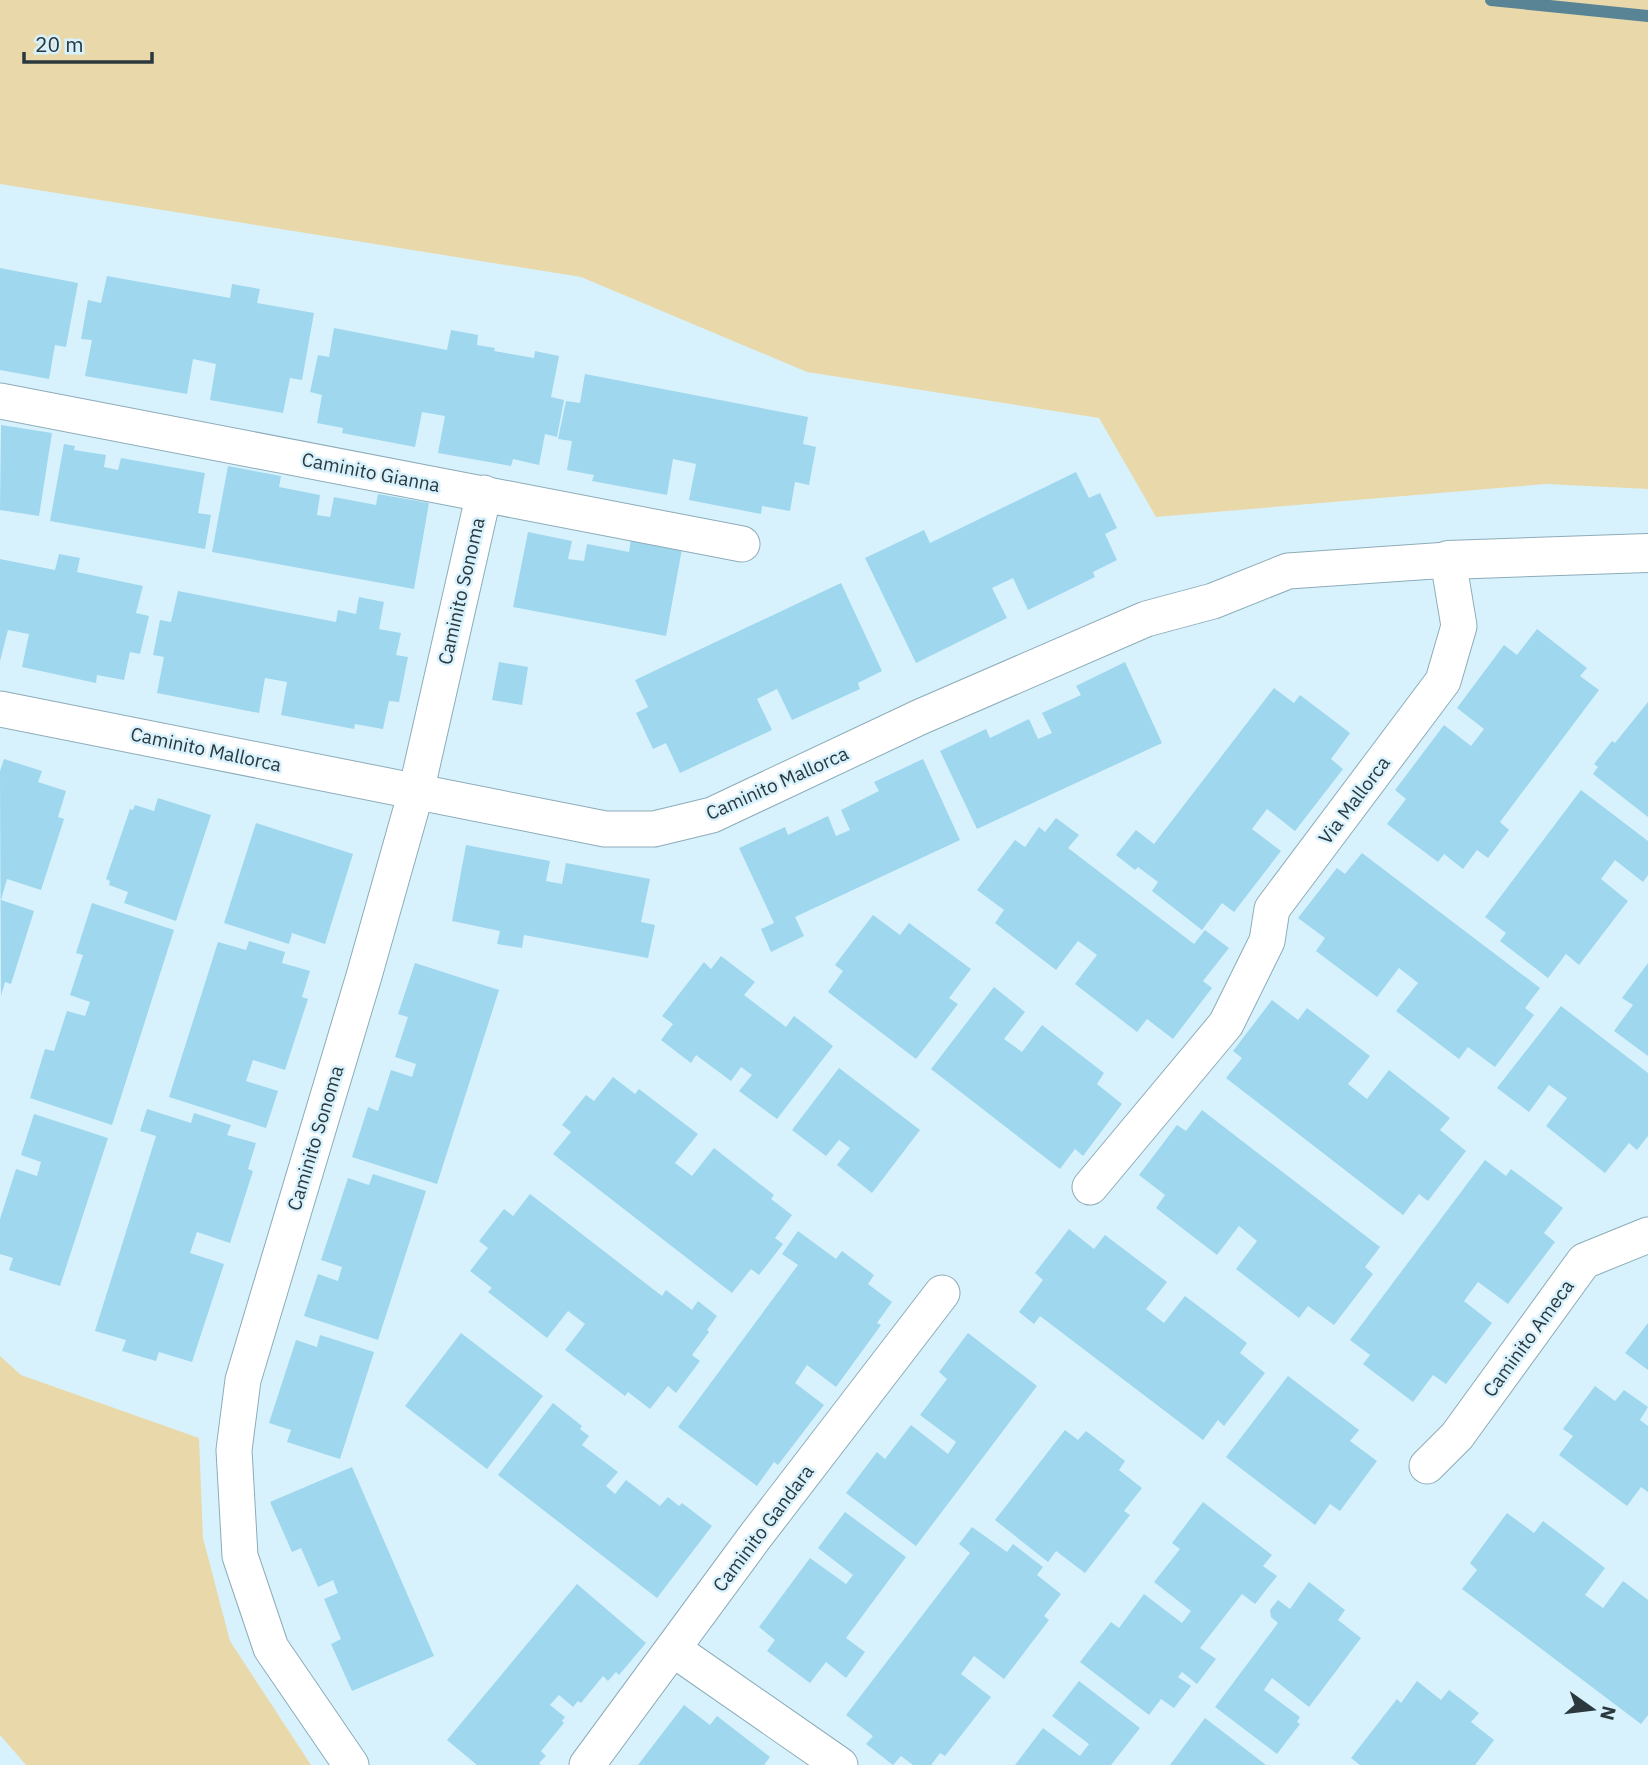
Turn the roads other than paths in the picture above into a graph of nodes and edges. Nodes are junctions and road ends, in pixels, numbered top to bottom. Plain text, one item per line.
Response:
1 (0, 401) edge
2 (484, 493) junction
3 (742, 544) dead end
4 (1648, 553) edge
5 (1448, 560) junction
6 (0, 709) edge
7 (415, 792) junction
8 (1090, 1187) dead end
9 (1648, 1235) edge
10 (942, 1293) dead end
11 (1427, 1466) dead end
12 (673, 1649) junction
13 (351, 1765) edge
14 (587, 1765) edge
15 (840, 1765) edge

1 - 2 street, Caminito Gianna
2 - 3 street, Caminito Gianna
2 - 7 street, Caminito Sonoma
4 - 5 street
5 - 7 street, Caminito Mallorca
5 - 8 street, Via Mallorca
6 - 7 street, Caminito Mallorca
7 - 13 street, Caminito Sonoma
9 - 11 street, Caminito Ameca
10 - 12 street, Caminito Gandara
12 - 14 street, Caminito Gandara
12 - 15 street

